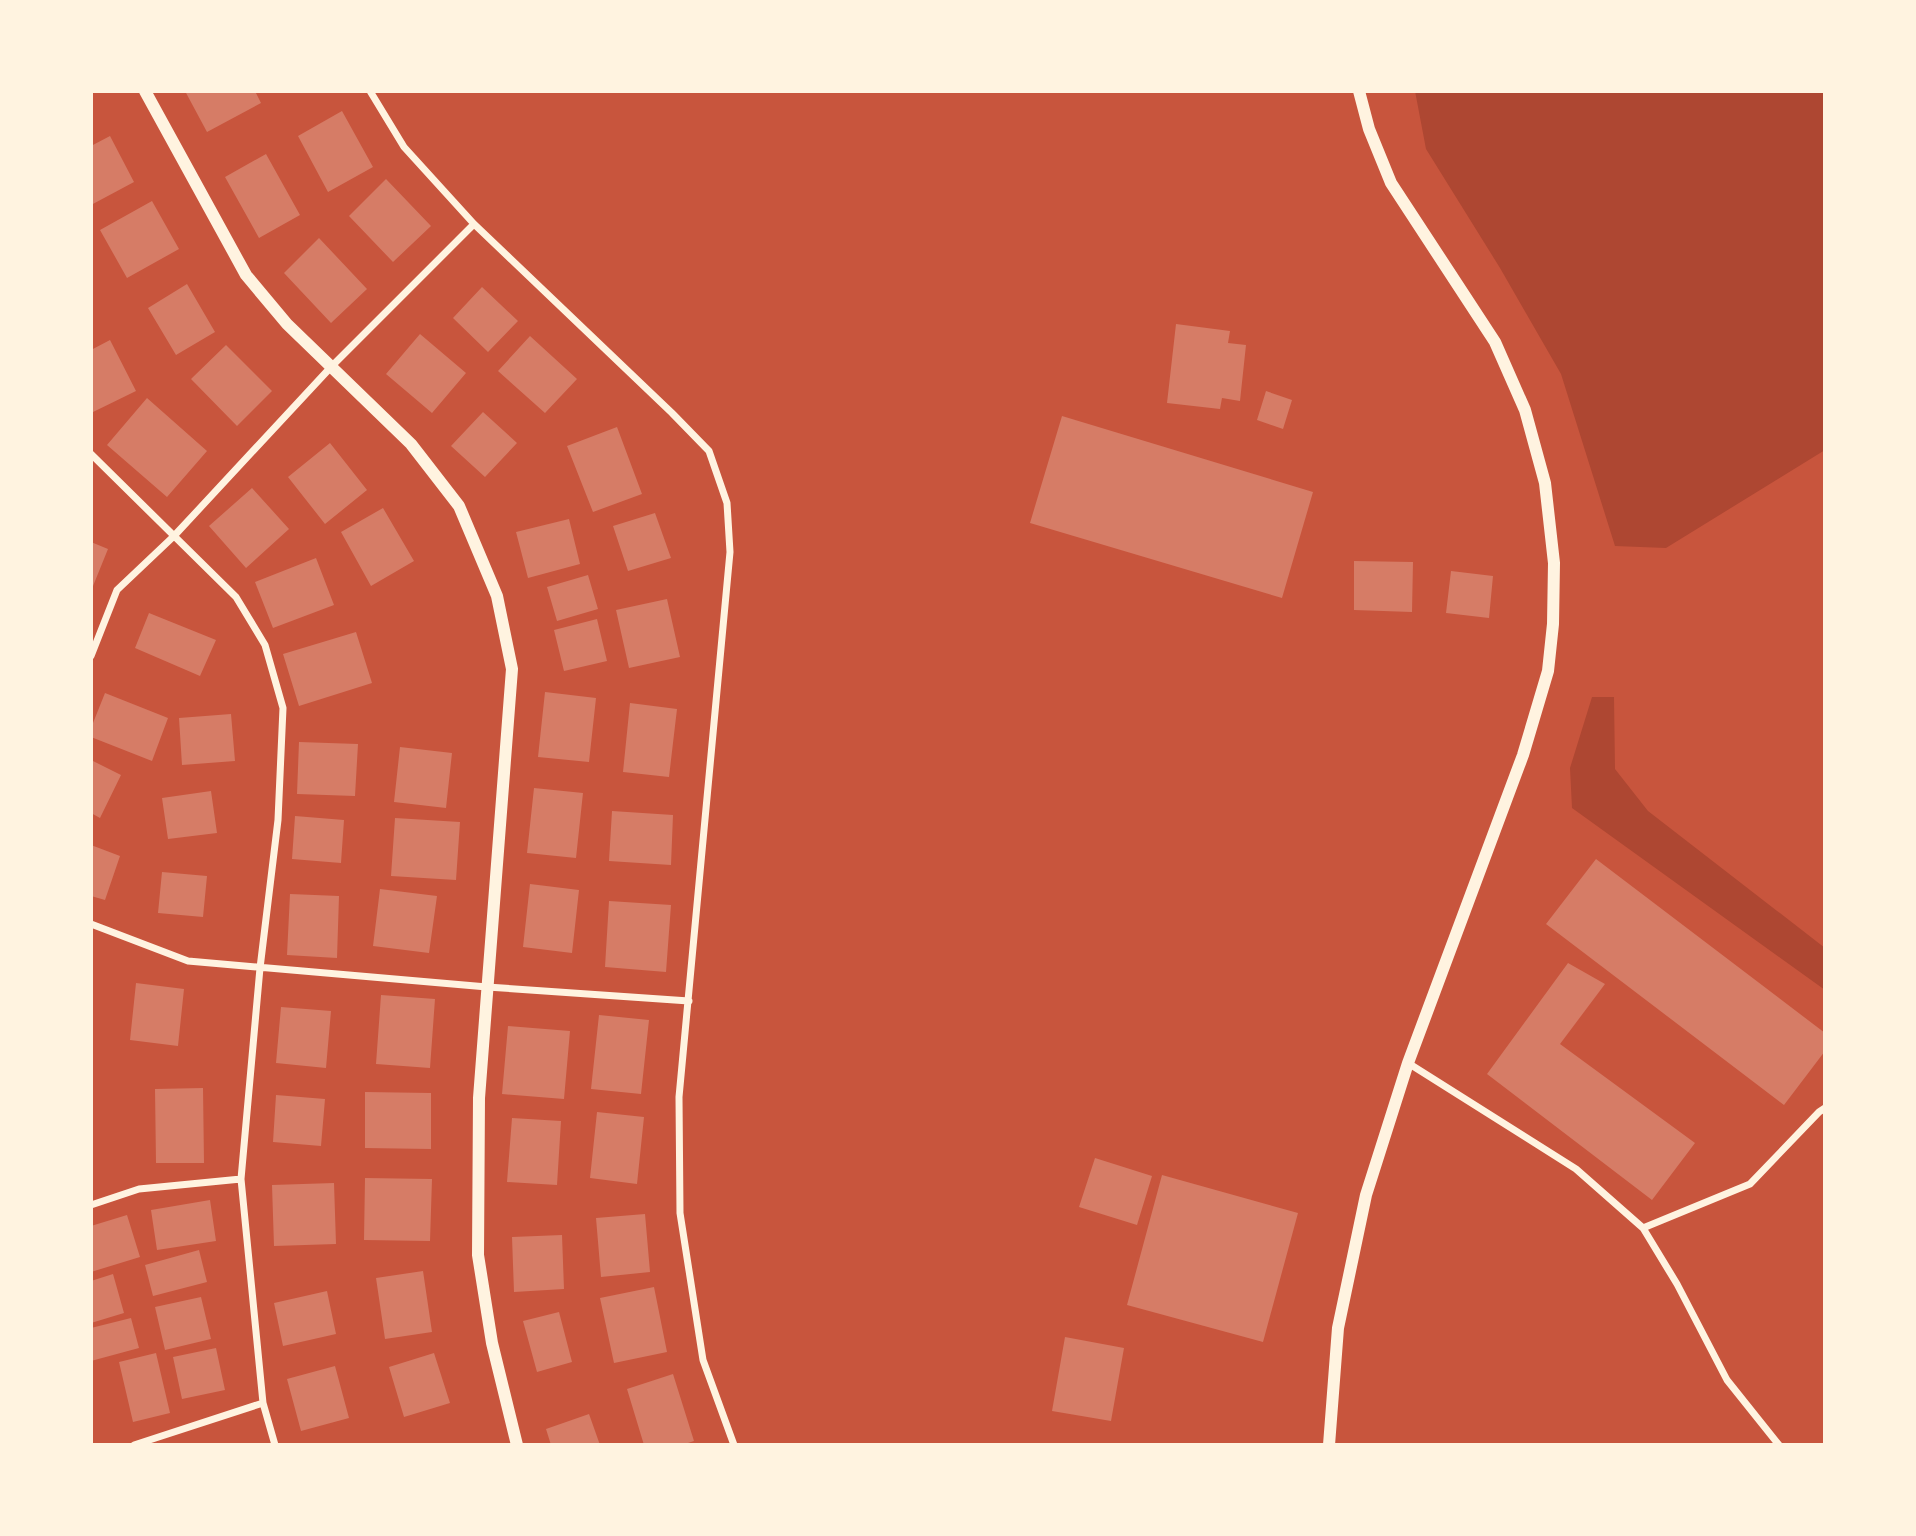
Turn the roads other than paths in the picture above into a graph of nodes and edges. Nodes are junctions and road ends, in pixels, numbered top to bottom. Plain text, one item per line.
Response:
1 (145, 91) edge
2 (370, 91) edge
3 (1359, 91) edge
4 (474, 224) junction
5 (331, 367) junction
6 (91, 454) edge
7 (174, 536) junction
8 (91, 656) edge
9 (91, 924) edge
10 (260, 968) junction
11 (487, 987) junction
12 (689, 1001) junction
13 (1408, 1063) junction
14 (1825, 1108) edge
15 (241, 1178) junction
16 (91, 1205) edge
17 (1643, 1228) junction
18 (263, 1403) junction
19 (134, 1445) edge
20 (275, 1445) edge
21 (517, 1445) edge
22 (734, 1445) edge
23 (1329, 1445) edge
24 (1779, 1445) edge

1 - 5 street
2 - 4 street
3 - 13 street
4 - 5 street
4 - 12 street
5 - 7 street
5 - 11 street
6 - 7 street
7 - 8 street
7 - 10 street
9 - 10 street
10 - 11 street
10 - 15 street
11 - 12 street
11 - 21 street
12 - 22 street
13 - 17 street
13 - 23 street
14 - 17 street
15 - 16 street
15 - 18 street
17 - 24 street
18 - 19 street
18 - 20 street

